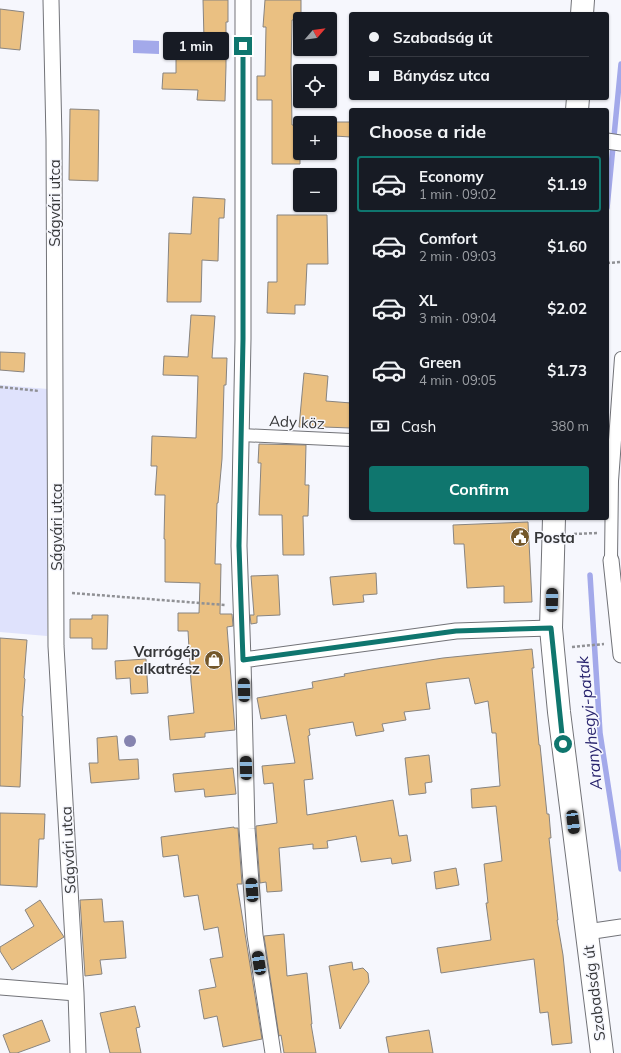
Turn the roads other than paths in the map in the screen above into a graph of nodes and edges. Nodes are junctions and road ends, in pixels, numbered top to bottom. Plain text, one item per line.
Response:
1 (51, 0) edge
2 (243, 0) edge
3 (583, 0) edge
4 (582, 12) edge
5 (609, 141) edge
6 (621, 143) edge
7 (621, 358) edge
8 (241, 435) junction
9 (349, 440) edge
10 (554, 520) edge
11 (611, 560) joint
12 (551, 628) junction
13 (621, 655) edge
14 (243, 660) junction
15 (621, 927) edge
16 (587, 932) junction
17 (0, 987) edge
18 (76, 993) junction
19 (78, 1053) edge
20 (273, 1053) edge
21 (602, 1053) edge

1 - 18 street, Ságvári utca
2 - 8 street
3 - 4 main road
5 - 6 street
7 - 11 street
8 - 9 street, Ady köz
8 - 14 street
10 - 12 main road, Szabadság út
11 - 13 street
12 - 14 street
12 - 16 main road, Szabadság út
14 - 20 street
15 - 16 street, Szabadság út
16 - 21 main road, Szabadság út
17 - 18 street
18 - 19 street, Ságvári utca

